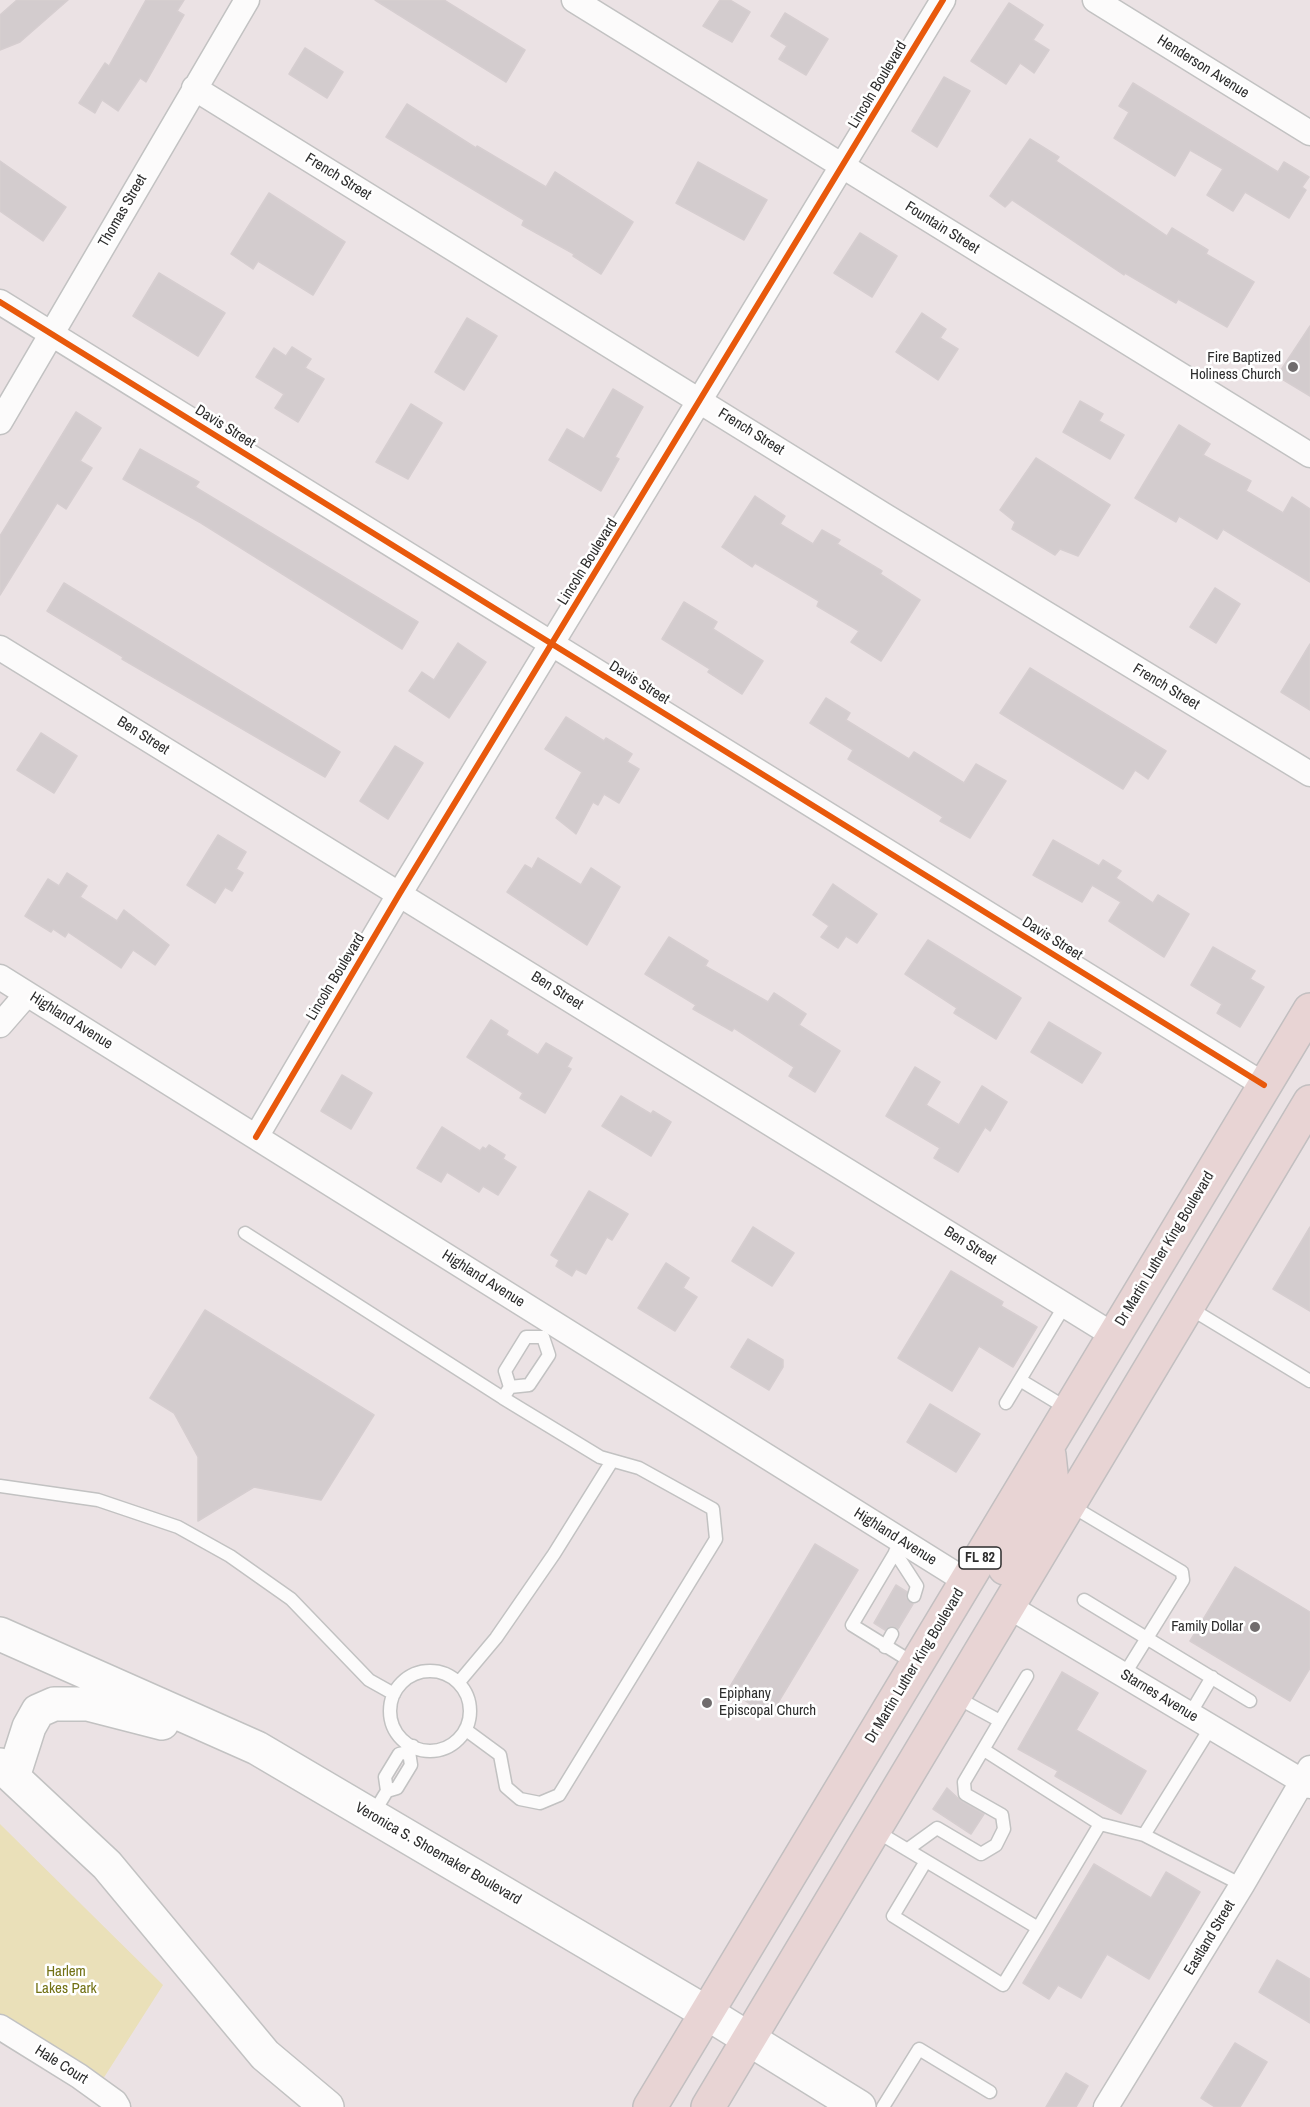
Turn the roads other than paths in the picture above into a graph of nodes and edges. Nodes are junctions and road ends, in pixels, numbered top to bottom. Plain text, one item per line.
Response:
1 (247, 0) edge
2 (574, 0) edge
3 (944, 0) edge
4 (1095, 0) edge
5 (194, 88) junction
6 (1310, 133) edge
7 (844, 165) junction
8 (0, 302) edge
9 (52, 334) junction
10 (701, 401) junction
11 (0, 422) edge
12 (1310, 455) edge
13 (552, 643) junction
14 (0, 648) edge
15 (1310, 774) edge
16 (400, 893) junction
17 (0, 977) edge
18 (27, 994) junction
19 (1310, 1010) edge
20 (0, 1025) edge
21 (1264, 1085) junction
22 (1310, 1102) edge
23 (256, 1137) junction
24 (245, 1233) dead end
25 (1065, 1305) junction
26 (1187, 1307) junction
27 (548, 1330) junction
28 (1113, 1335) junction
29 (1020, 1380) junction
30 (1310, 1381) edge
31 (506, 1392) junction
32 (1006, 1403) dead end
33 (1068, 1410) junction
34 (1048, 1447) junction
35 (612, 1461) junction
36 (0, 1486) edge
37 (1068, 1504) junction
38 (899, 1547) junction
39 (966, 1581) junction
40 (914, 1596) dead end
41 (1084, 1600) dead end
42 (1008, 1606) junction
43 (0, 1634) edge
44 (892, 1634) dead end
45 (1148, 1638) junction
46 (885, 1647) junction
47 (976, 1660) junction
48 (916, 1665) junction
49 (1124, 1675) junction
50 (1027, 1676) dead end
51 (1212, 1677) junction
52 (459, 1682) junction
53 (394, 1694) junction
54 (953, 1696) junction
55 (1250, 1701) dead end
56 (1190, 1714) junction
57 (1000, 1721) junction
58 (1210, 1727) junction
59 (466, 1730) junction
60 (257, 1748) junction
61 (411, 1749) junction
62 (984, 1750) junction
63 (6, 1771) edge
64 (1307, 1778) edge
65 (380, 1803) junction
66 (1100, 1824) junction
67 (874, 1830) junction
68 (1144, 1835) junction
69 (908, 1849) junction
70 (926, 1861) junction
71 (1242, 1885) junction
72 (1038, 1929) junction
73 (707, 2013) junction
74 (0, 2027) edge
75 (749, 2039) junction
76 (990, 2092) dead end
77 (118, 2107) edge
78 (327, 2107) edge
79 (650, 2107) edge
80 (708, 2107) edge
81 (859, 2107) edge
82 (884, 2107) edge
83 (1106, 2107) edge

1 - 5 street, Thomas Street
2 - 7 street, Fountain Street
3 - 7 street, Lincoln Boulevard
4 - 6 street, Henderson Avenue
5 - 9 street, Thomas Street
5 - 10 street, French Street
7 - 10 street, Lincoln Boulevard
7 - 12 street, Fountain Street
8 - 9 street, Davis Street
9 - 11 street, Thomas Street
9 - 13 street, Davis Street
10 - 13 street, Lincoln Boulevard
10 - 15 street, French Street
13 - 16 street, Lincoln Boulevard
13 - 21 street, Davis Street
14 - 16 street, Ben Street
16 - 23 street, Lincoln Boulevard
16 - 25 street, Ben Street
17 - 18 street, Highland Avenue
18 - 20 street
18 - 23 street, Highland Avenue
19 - 21 main road, Dr Martin Luther King Boulevard / FL 82
21 - 28 main road, Dr Martin Luther King Boulevard / FL 82
22 - 26 main road
23 - 27 street, Highland Avenue
24 - 31 lane
25 - 28 street, Ben Street
25 - 29 lane
26 - 30 lane
26 - 37 main road
27 - 31 lane
27 - 31 lane
27 - 38 street, Highland Avenue
28 - 33 main road, Dr Martin Luther King Boulevard / FL 82
29 - 32 lane
29 - 33 lane
31 - 35 lane
33 - 34 main road, Dr Martin Luther King Boulevard / FL 82
34 - 39 main road, Dr Martin Luther King Boulevard / FL 82
34 - 42 main road
35 - 52 lane
35 - 59 lane
36 - 53 lane
37 - 42 main road
37 - 45 lane
38 - 39 street, Highland Avenue
38 - 40 lane
38 - 46 lane
39 - 47 main road
39 - 48 main road, Dr Martin Luther King Boulevard / FL 82
41 - 45 lane
42 - 47 main road
42 - 49 street, Starnes Avenue
43 - 60 street, Veronica S. Shoemaker Boulevard
44 - 46 lane
45 - 49 lane
45 - 51 lane
46 - 48 lane
47 - 54 main road
48 - 73 main road, Dr Martin Luther King Boulevard / FL 82
49 - 56 street, Starnes Avenue
50 - 57 lane
51 - 55 lane
51 - 56 lane
52 - 53 lane
52 - 59 lane
53 - 61 lane
54 - 57 lane
54 - 67 main road
56 - 58 street, Starnes Avenue
57 - 62 lane
58 - 64 street, Starnes Avenue
58 - 68 lane
59 - 61 lane
60 - 63 street
60 - 65 street, Veronica S. Shoemaker Boulevard
61 - 65 lane
62 - 66 lane
62 - 69 lane
63 - 78 street
64 - 71 street, Eastland Street
65 - 73 street, Veronica S. Shoemaker Boulevard
66 - 68 lane
66 - 72 lane
67 - 69 lane
67 - 75 main road
68 - 71 lane
69 - 70 lane
70 - 72 lane
70 - 72 lane
71 - 83 street, Eastland Street
73 - 75 street, Veronica S. Shoemaker Boulevard
73 - 79 main road, Dr Martin Luther King Boulevard / FL 82
74 - 77 street, Hale Court
75 - 80 main road
75 - 81 street, Veronica S. Shoemaker Boulevard
76 - 82 lane

